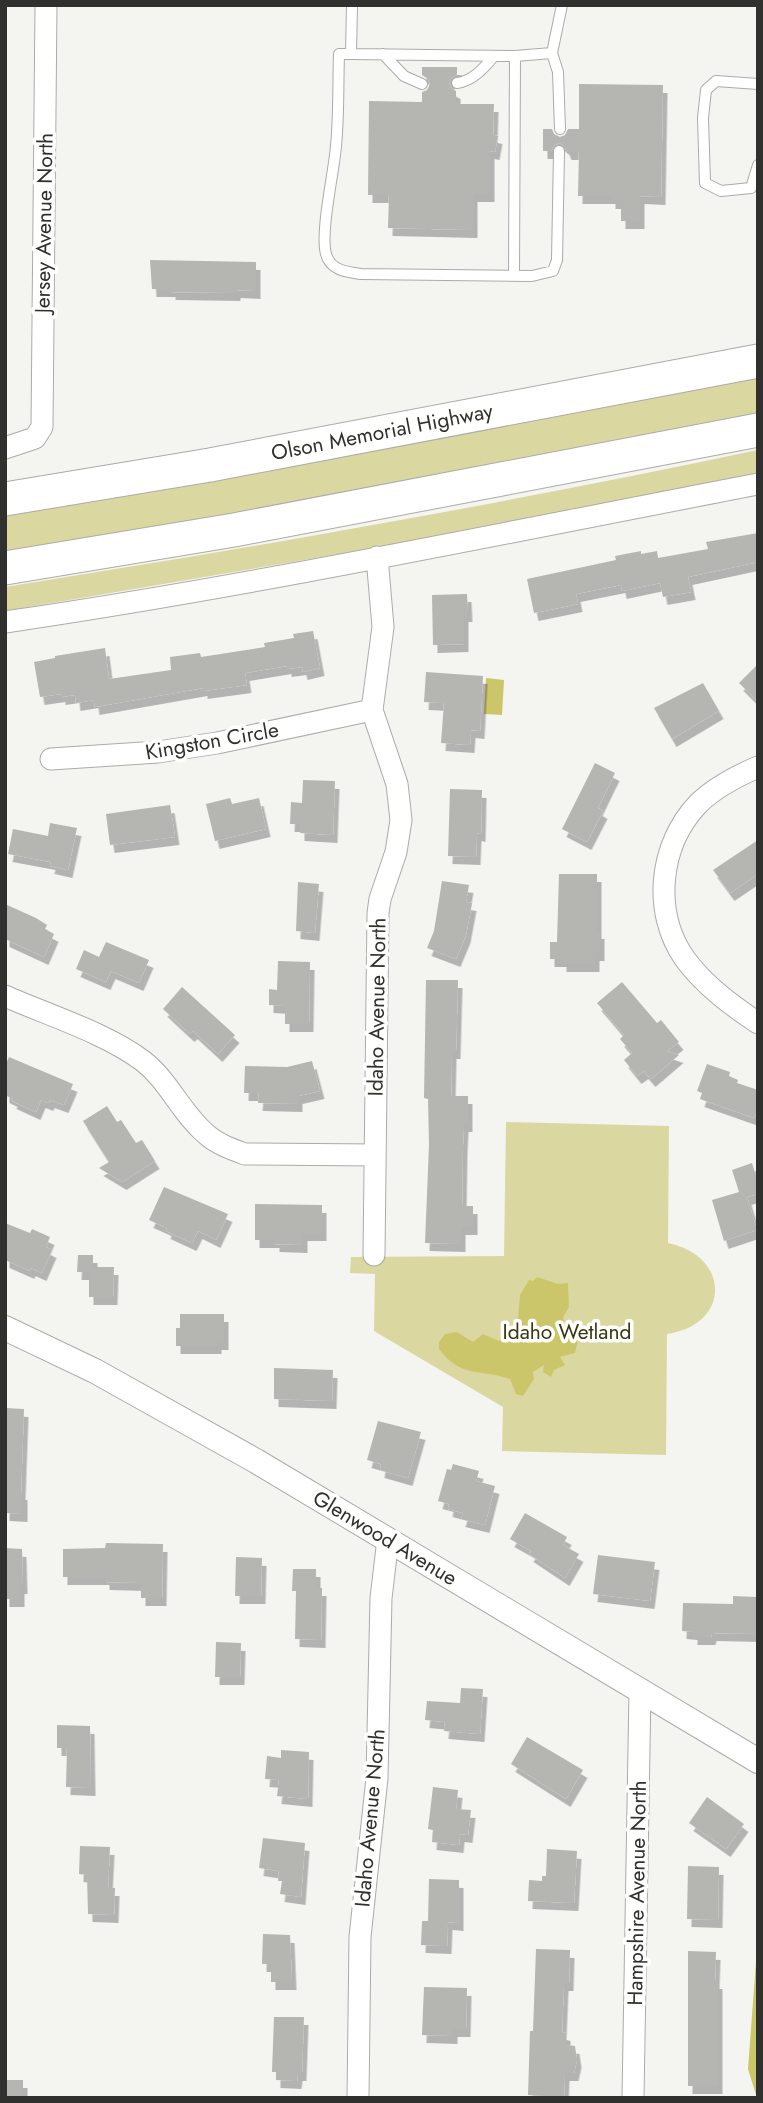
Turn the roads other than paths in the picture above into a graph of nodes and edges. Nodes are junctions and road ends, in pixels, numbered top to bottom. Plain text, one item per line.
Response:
1 (46, 5) edge
2 (352, 5) edge
3 (562, 5) edge
4 (552, 53) junction
5 (351, 54) junction
6 (383, 54) junction
7 (494, 56) junction
8 (515, 56) junction
9 (422, 83) dead end
10 (457, 83) dead end
11 (758, 83) edge
12 (560, 129) dead end
13 (559, 151) dead end
14 (758, 165) edge
15 (514, 275) junction
16 (758, 361) edge
17 (758, 430) edge
18 (5, 448) edge
19 (758, 484) edge
20 (5, 499) edge
21 (377, 557) junction
22 (5, 568) edge
23 (5, 622) edge
24 (372, 710) junction
25 (51, 759) dead end
26 (758, 767) edge
27 (5, 996) edge
28 (758, 1023) edge
29 (374, 1156) junction
30 (374, 1255) dead end
31 (5, 1328) edge
32 (388, 1539) junction
33 (640, 1689) junction
34 (758, 1761) edge
35 (358, 2098) edge
36 (633, 2098) edge

1 - 18 street, Jersey Avenue North
2 - 5 lane
3 - 4 lane
4 - 8 lane
4 - 12 lane
5 - 6 lane
5 - 15 lane
6 - 7 lane
6 - 9 lane
7 - 8 lane
7 - 10 lane
8 - 15 lane
11 - 14 lane
13 - 15 lane
16 - 20 highway, Olson Memorial Highway
17 - 22 highway
19 - 21 street
21 - 23 street
21 - 24 street, Idaho Avenue North
24 - 25 street, Kingston Circle
24 - 29 street, Idaho Avenue North
26 - 28 street
27 - 29 street
29 - 30 street, Idaho Avenue North
31 - 32 street, Glenwood Avenue
32 - 33 street, Glenwood Avenue
32 - 35 street, Idaho Avenue North
33 - 34 street, Glenwood Avenue
33 - 36 street, Hampshire Avenue North

